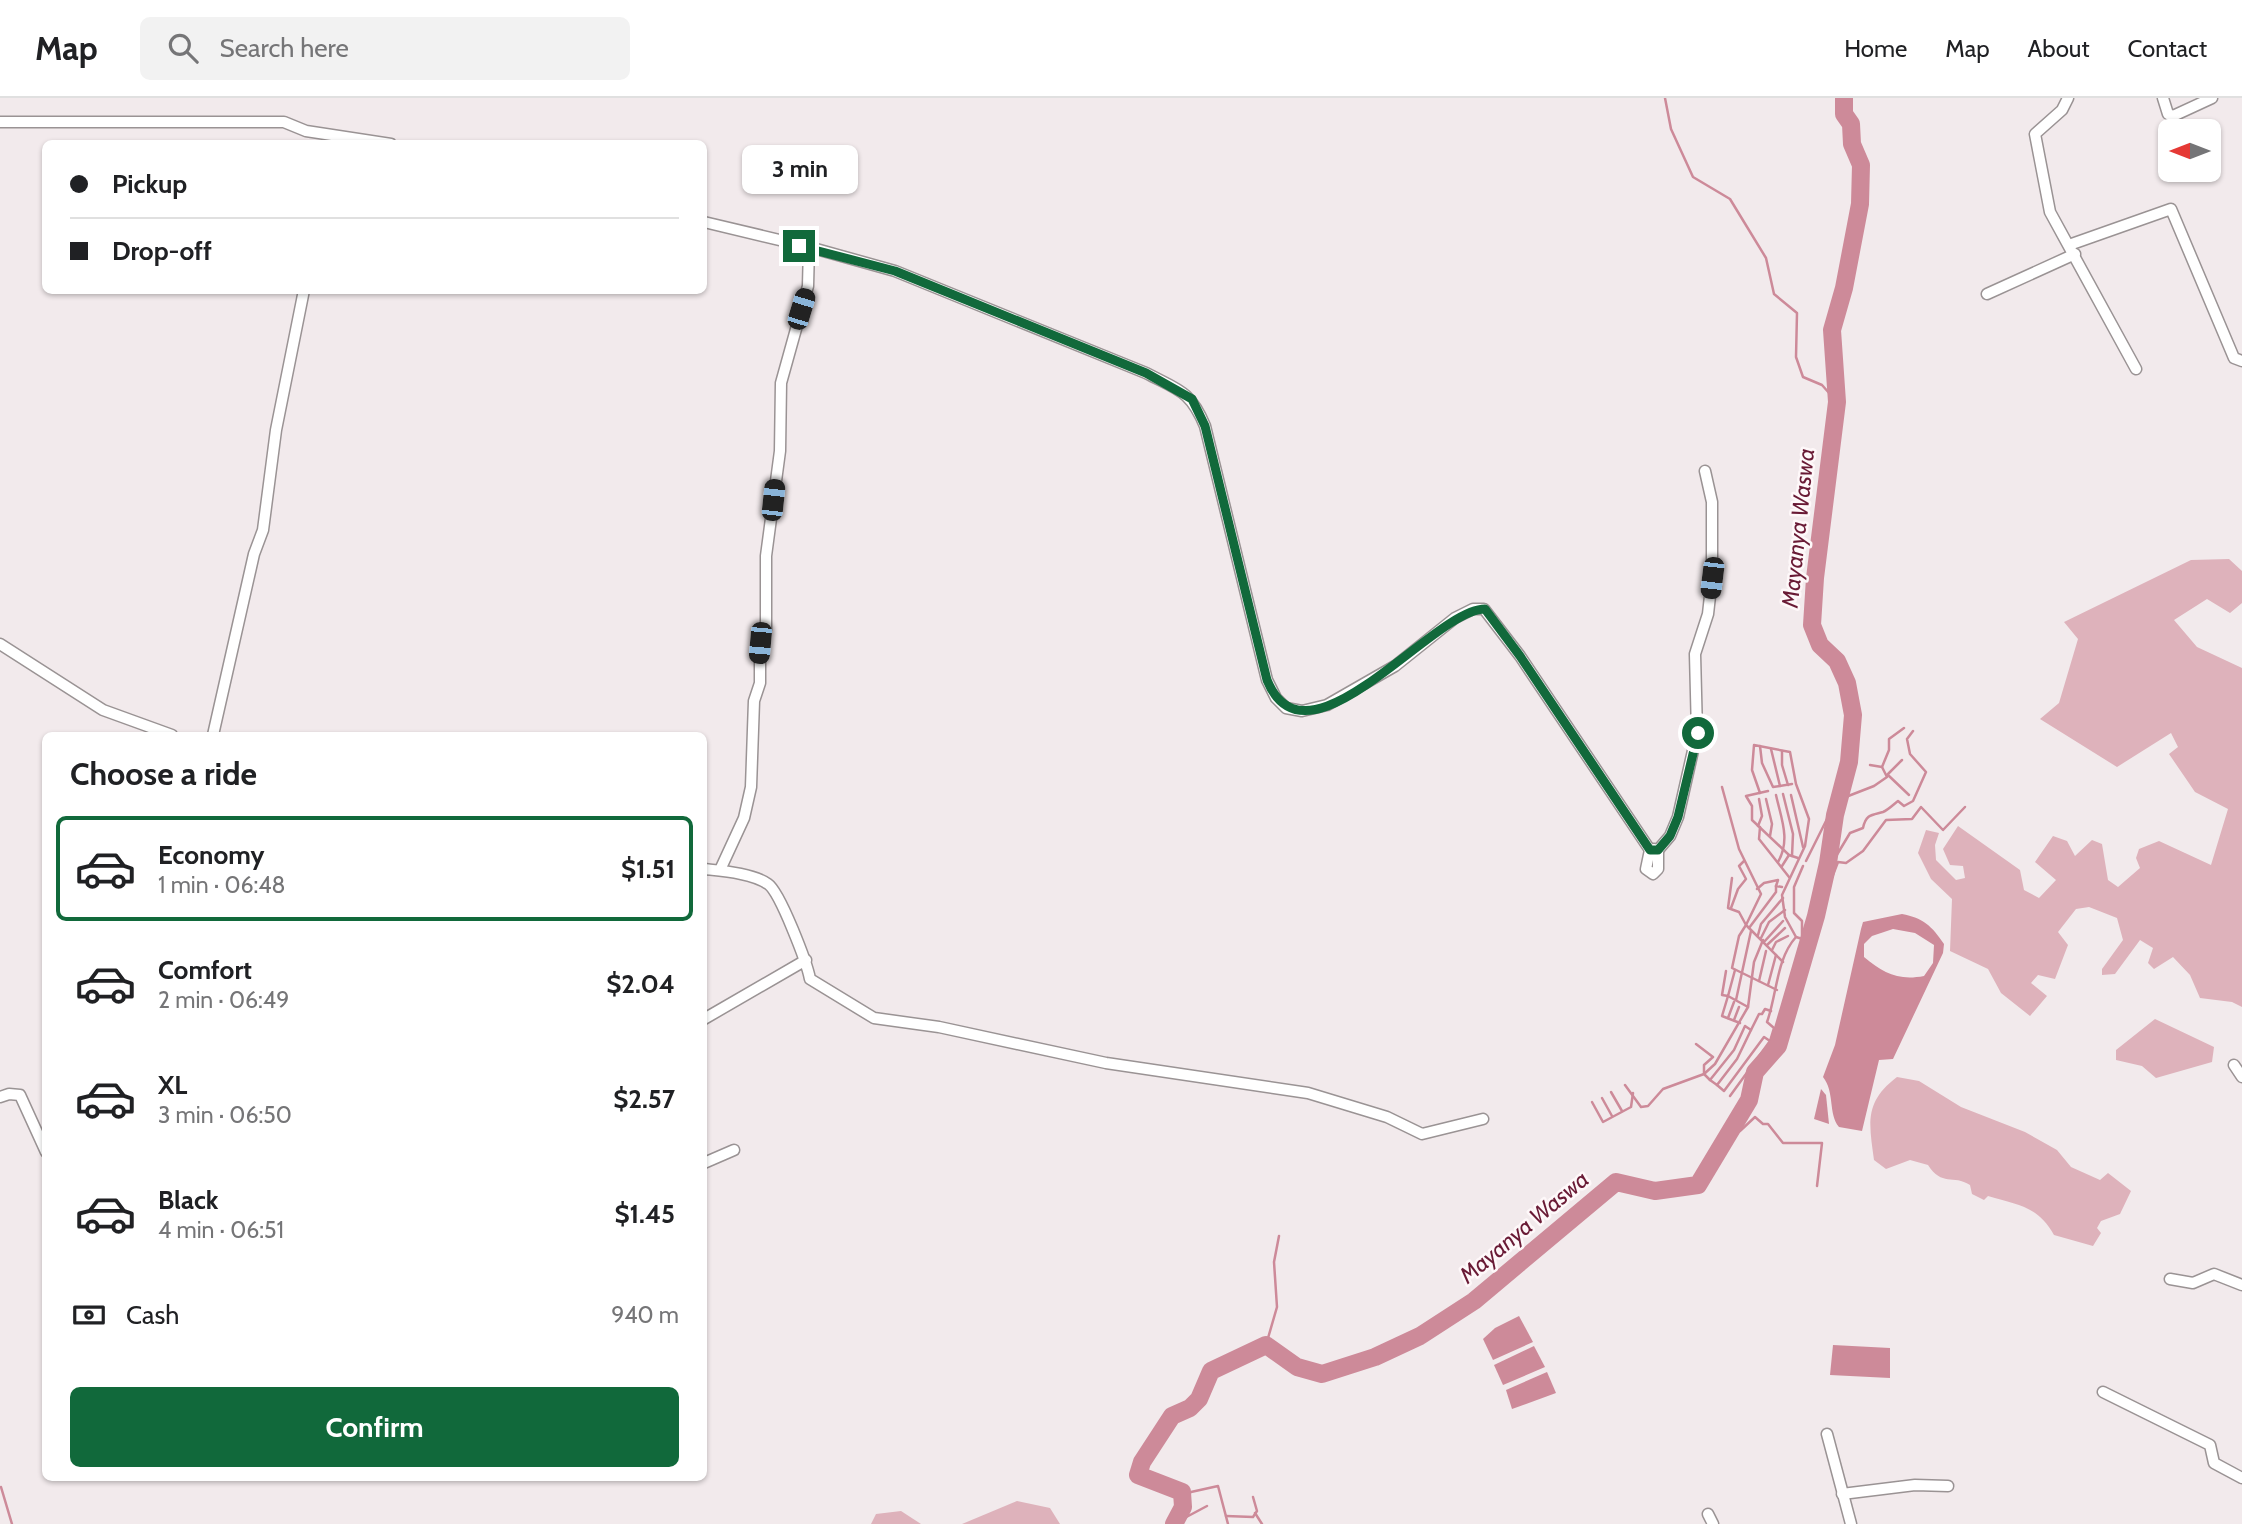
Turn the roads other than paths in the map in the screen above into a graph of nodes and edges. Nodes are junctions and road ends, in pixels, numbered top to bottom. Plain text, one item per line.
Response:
1 (2068, 98) edge
2 (2163, 98) edge
3 (2212, 98) edge
4 (0, 122) edge
5 (339, 139) edge
6 (707, 223) edge
7 (809, 247) junction
8 (2072, 249) junction
9 (303, 294) edge
10 (1987, 294) dead end
11 (2242, 361) edge
12 (2136, 369) dead end
13 (1705, 471) dead end
14 (0, 644) edge
15 (164, 732) edge
16 (215, 732) edge
17 (707, 869) edge
18 (720, 870) junction
19 (806, 960) junction
20 (707, 1017) edge
21 (2234, 1065) dead end
22 (2242, 1077) edge
23 (0, 1097) edge
24 (1483, 1118) dead end
25 (42, 1143) edge
26 (734, 1150) dead end
27 (707, 1162) edge
28 (2170, 1279) dead end
29 (2242, 1285) edge
30 (2104, 1392) dead end
31 (1827, 1434) dead end
32 (2242, 1478) edge
33 (1948, 1486) dead end
34 (1842, 1494) junction
35 (1709, 1514) dead end
36 (1713, 1524) edge
37 (1851, 1524) edge

1 - 8 street
2 - 3 street
4 - 5 street
6 - 7 street
7 - 13 street
7 - 18 street
8 - 10 street
8 - 11 street
8 - 12 street
9 - 16 street
14 - 15 street
17 - 18 street
18 - 19 street
19 - 20 street
19 - 24 street
21 - 22 street
23 - 25 street
26 - 27 street
28 - 29 street
30 - 32 street
31 - 34 street
33 - 34 street
34 - 37 street
35 - 36 street

